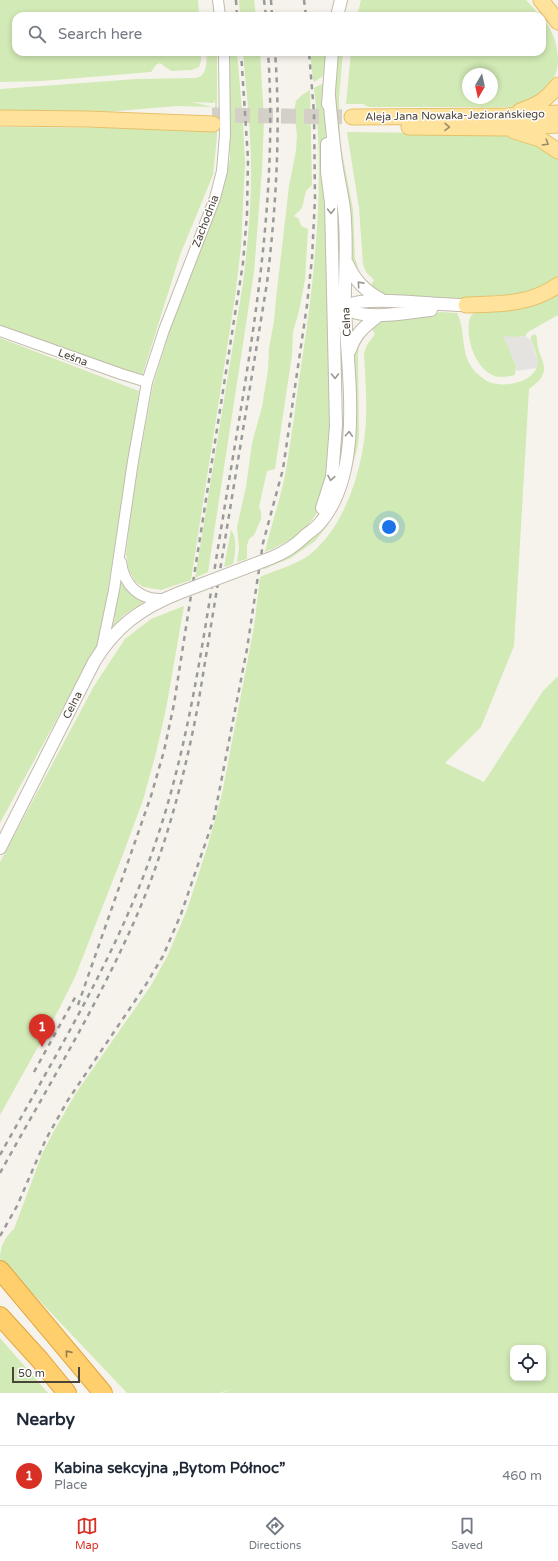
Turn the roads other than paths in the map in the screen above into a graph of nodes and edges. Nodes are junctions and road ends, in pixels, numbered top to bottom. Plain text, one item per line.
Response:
1 (218, 0) edge
2 (340, 0) edge
3 (541, 0) edge
4 (220, 12) edge
5 (338, 12) edge
6 (558, 22) edge
7 (224, 56) edge
8 (332, 56) edge
9 (558, 85) edge
10 (329, 96) junction
11 (558, 113) edge
12 (0, 118) edge
13 (213, 119) tunnel mouth
14 (352, 121) tunnel mouth
15 (506, 122) junction
16 (558, 125) edge
17 (558, 151) edge
18 (346, 260) junction
19 (333, 285) junction
20 (558, 285) edge
21 (382, 300) junction
22 (462, 305) junction
23 (345, 309) junction
24 (378, 316) junction
25 (0, 331) edge
26 (334, 337) junction
27 (349, 356) junction
28 (147, 382) junction
29 (305, 536) junction
30 (121, 544) junction
31 (162, 599) junction
32 (102, 648) junction
33 (0, 848) edge
34 (0, 1270) edge
35 (0, 1316) edge
36 (67, 1393) edge
37 (103, 1393) edge

1 - 4 street
2 - 5 street
3 - 6 main road
7 - 28 street, Zachodnia
8 - 10 street, Celna
9 - 15 main road
10 - 18 street, Celna
10 -> 19 street, Celna
11 - 15 main road, Aleja Jana Nowaka-Jeziorańskiego
12 - 13 main road
14 - 15 main road, Aleja Jana Nowaka-Jeziorańskiego
15 - 16 main road, Aleja Jana Nowaka-Jeziorańskiego
15 -> 17 main road
21 -> 18 street
18 - 23 street, Celna
19 - 23 street
19 - 26 street, Celna
20 - 22 main road
21 - 22 street
21 - 23 street
22 - 24 street
23 - 24 street
23 - 26 street
23 - 27 street, Celna
24 - 27 street
25 - 28 street, Leśna
26 -> 29 street, Celna
29 -> 27 street, Celna
28 - 30 street, Zachodnia
29 - 31 street, Celna, bridge
30 - 31 street
30 - 32 street
31 - 32 street, Celna
32 - 33 street, Celna
37 -> 34 highway
35 - 36 highway

